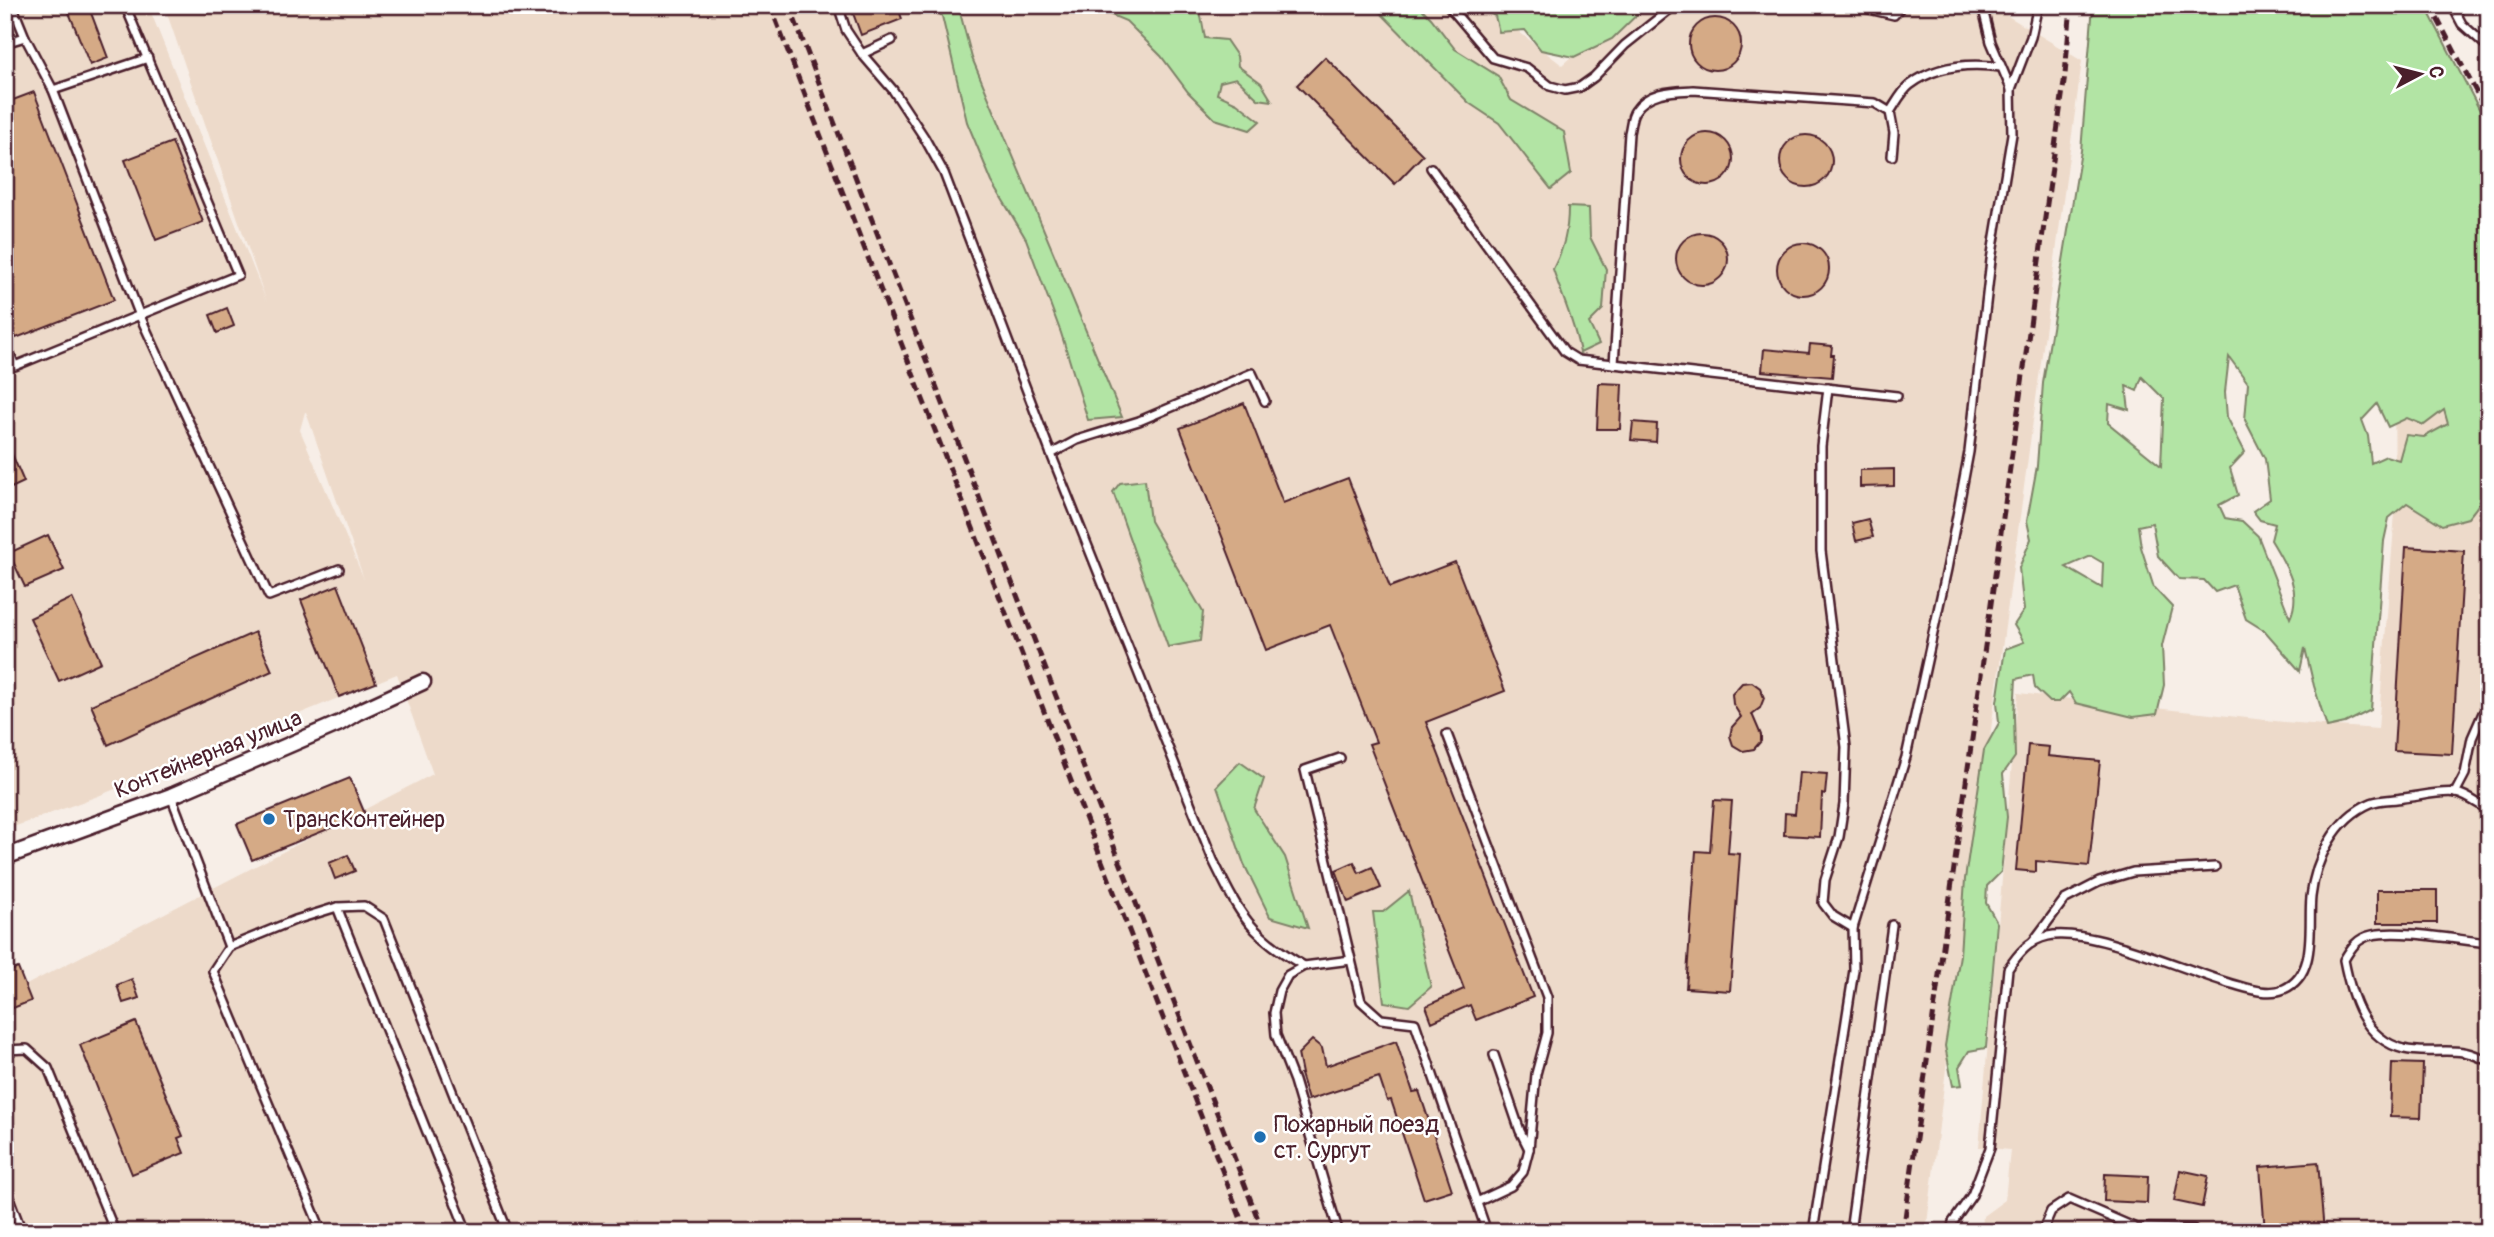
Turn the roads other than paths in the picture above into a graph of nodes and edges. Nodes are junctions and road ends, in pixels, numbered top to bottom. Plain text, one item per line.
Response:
1 (12, 5) edge
2 (125, 5) edge
3 (838, 5) edge
4 (1448, 5) edge
5 (1675, 5) edge
6 (1852, 5) edge
7 (1902, 5) edge
8 (1982, 5) edge
9 (2038, 5) edge
10 (2452, 5) edge
11 (25, 37) junction
12 (892, 40) dead end
13 (5, 43) edge
14 (2489, 48) edge
15 (862, 54) junction
16 (148, 58) junction
17 (2001, 66) junction
18 (2011, 89) junction
19 (53, 90) junction
20 (1890, 111) junction
21 (1892, 156) dead end
22 (1431, 167) dead end
23 (140, 316) junction
24 (5, 342) edge
25 (1614, 364) junction
26 (1828, 388) junction
27 (1897, 396) dead end
28 (1265, 401) dead end
29 (1051, 454) junction
30 (339, 569) dead end
31 (423, 682) dead end
32 (2489, 712) edge
33 (1447, 734) dead end
34 (1340, 758) dead end
35 (2455, 793) junction
36 (171, 796) junction
37 (2489, 810) edge
38 (5, 857) edge
39 (2215, 867) dead end
40 (337, 907) junction
41 (1892, 925) dead end
42 (1853, 928) junction
43 (2032, 943) junction
44 (2489, 943) edge
45 (229, 947) junction
46 (1351, 960) junction
47 (1304, 965) junction
48 (5, 1050) edge
49 (1494, 1055) dead end
50 (2489, 1061) edge
51 (1529, 1149) junction
52 (5, 1187) edge
53 (1477, 1202) junction
54 (1338, 1230) edge
55 (22, 1232) edge
56 (115, 1232) edge
57 (322, 1232) edge
58 (467, 1232) edge
59 (508, 1232) edge
60 (1487, 1232) edge
61 (1813, 1232) edge
62 (1850, 1232) edge
63 (1951, 1232) edge
64 (2042, 1232) edge
65 (2196, 1232) edge

1 - 11 lane
2 - 16 lane
3 - 15 lane
4 - 5 lane
6 - 7 lane
8 - 17 lane
9 - 18 lane
10 - 14 lane
11 - 13 lane
11 - 19 lane
12 - 15 lane
15 - 29 lane
16 - 19 lane
16 - 23 lane
17 - 18 lane
17 - 20 lane
18 - 42 lane
19 - 23 lane
20 - 21 lane
20 - 25 lane
22 - 25 lane
23 - 24 lane
23 - 30 lane
25 - 26 lane
26 - 27 lane
26 - 42 lane
28 - 29 lane
29 - 47 lane
31 - 36 street, Контейнерная улица
32 - 35 lane
33 - 51 lane
34 - 46 lane
35 - 37 lane
35 - 43 lane
36 - 38 street, Контейнерная улица
36 - 45 lane
39 - 43 lane
40 - 45 lane
40 - 58 lane
40 - 59 lane
41 - 62 lane
42 - 61 lane
43 - 63 lane
44 - 50 lane
45 - 57 lane
46 - 47 lane
46 - 53 lane
47 - 54 lane
48 - 56 lane
49 - 51 lane
51 - 53 lane
52 - 55 lane
53 - 60 lane
64 - 65 lane

